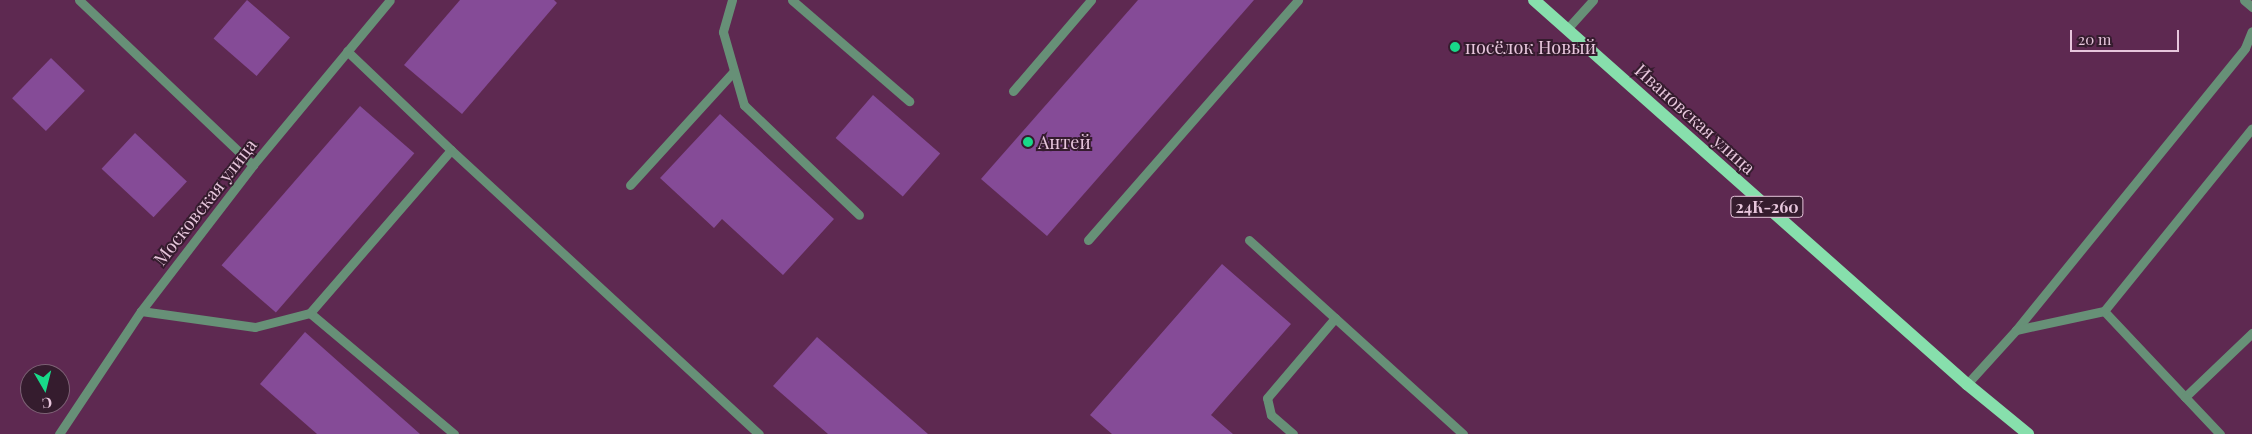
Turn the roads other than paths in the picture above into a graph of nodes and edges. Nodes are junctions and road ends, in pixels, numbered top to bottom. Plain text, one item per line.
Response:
1 (78, 0) edge
2 (390, 0) edge
3 (732, 0) edge
4 (792, 0) edge
5 (1091, 0) edge
6 (1298, 0) edge
7 (1534, 0) edge
8 (1593, 0) edge
9 (2244, 0) edge
10 (2252, 7) edge
11 (1567, 29) junction
12 (2252, 31) edge
13 (347, 51) junction
14 (734, 71) junction
15 (1013, 91) dead end
16 (909, 101) dead end
17 (2252, 128) edge
18 (451, 150) junction
19 (253, 165) junction
20 (630, 185) dead end
21 (859, 215) dead end
22 (1088, 240) dead end
23 (1249, 240) dead end
24 (141, 311) junction
25 (2104, 311) junction
26 (310, 313) junction
27 (1335, 318) junction
28 (2016, 330) junction
29 (2250, 338) edge
30 (1967, 384) junction
31 (2185, 397) junction
32 (59, 434) edge
33 (454, 434) edge
34 (759, 434) edge
35 (1293, 434) edge
36 (1463, 434) edge
37 (2018, 434) edge
38 (2028, 434) edge
39 (2220, 434) edge

1 - 19 street
2 - 13 street, Московская улица
3 - 14 street
4 - 16 street
5 - 15 street
6 - 22 street
7 - 11 main road, Ивановская улица / 24К-260
8 - 11 street
9 - 10 street
11 - 30 main road, Ивановская улица / 24К-260
12 - 28 street
13 - 18 street
13 - 19 street, Московская улица
14 - 20 street
14 - 21 street
17 - 25 street
18 - 26 street
18 - 34 street
19 - 24 street, Московская улица
23 - 27 street
24 - 26 street
24 - 32 street, Московская улица
25 - 28 street
25 - 31 street
26 - 33 street
27 - 35 street
27 - 36 street
28 - 30 street
29 - 31 street
30 - 37 main road, Ивановская улица / 24К-260
30 - 38 main road, Ивановская улица / 24К-260
31 - 39 street

